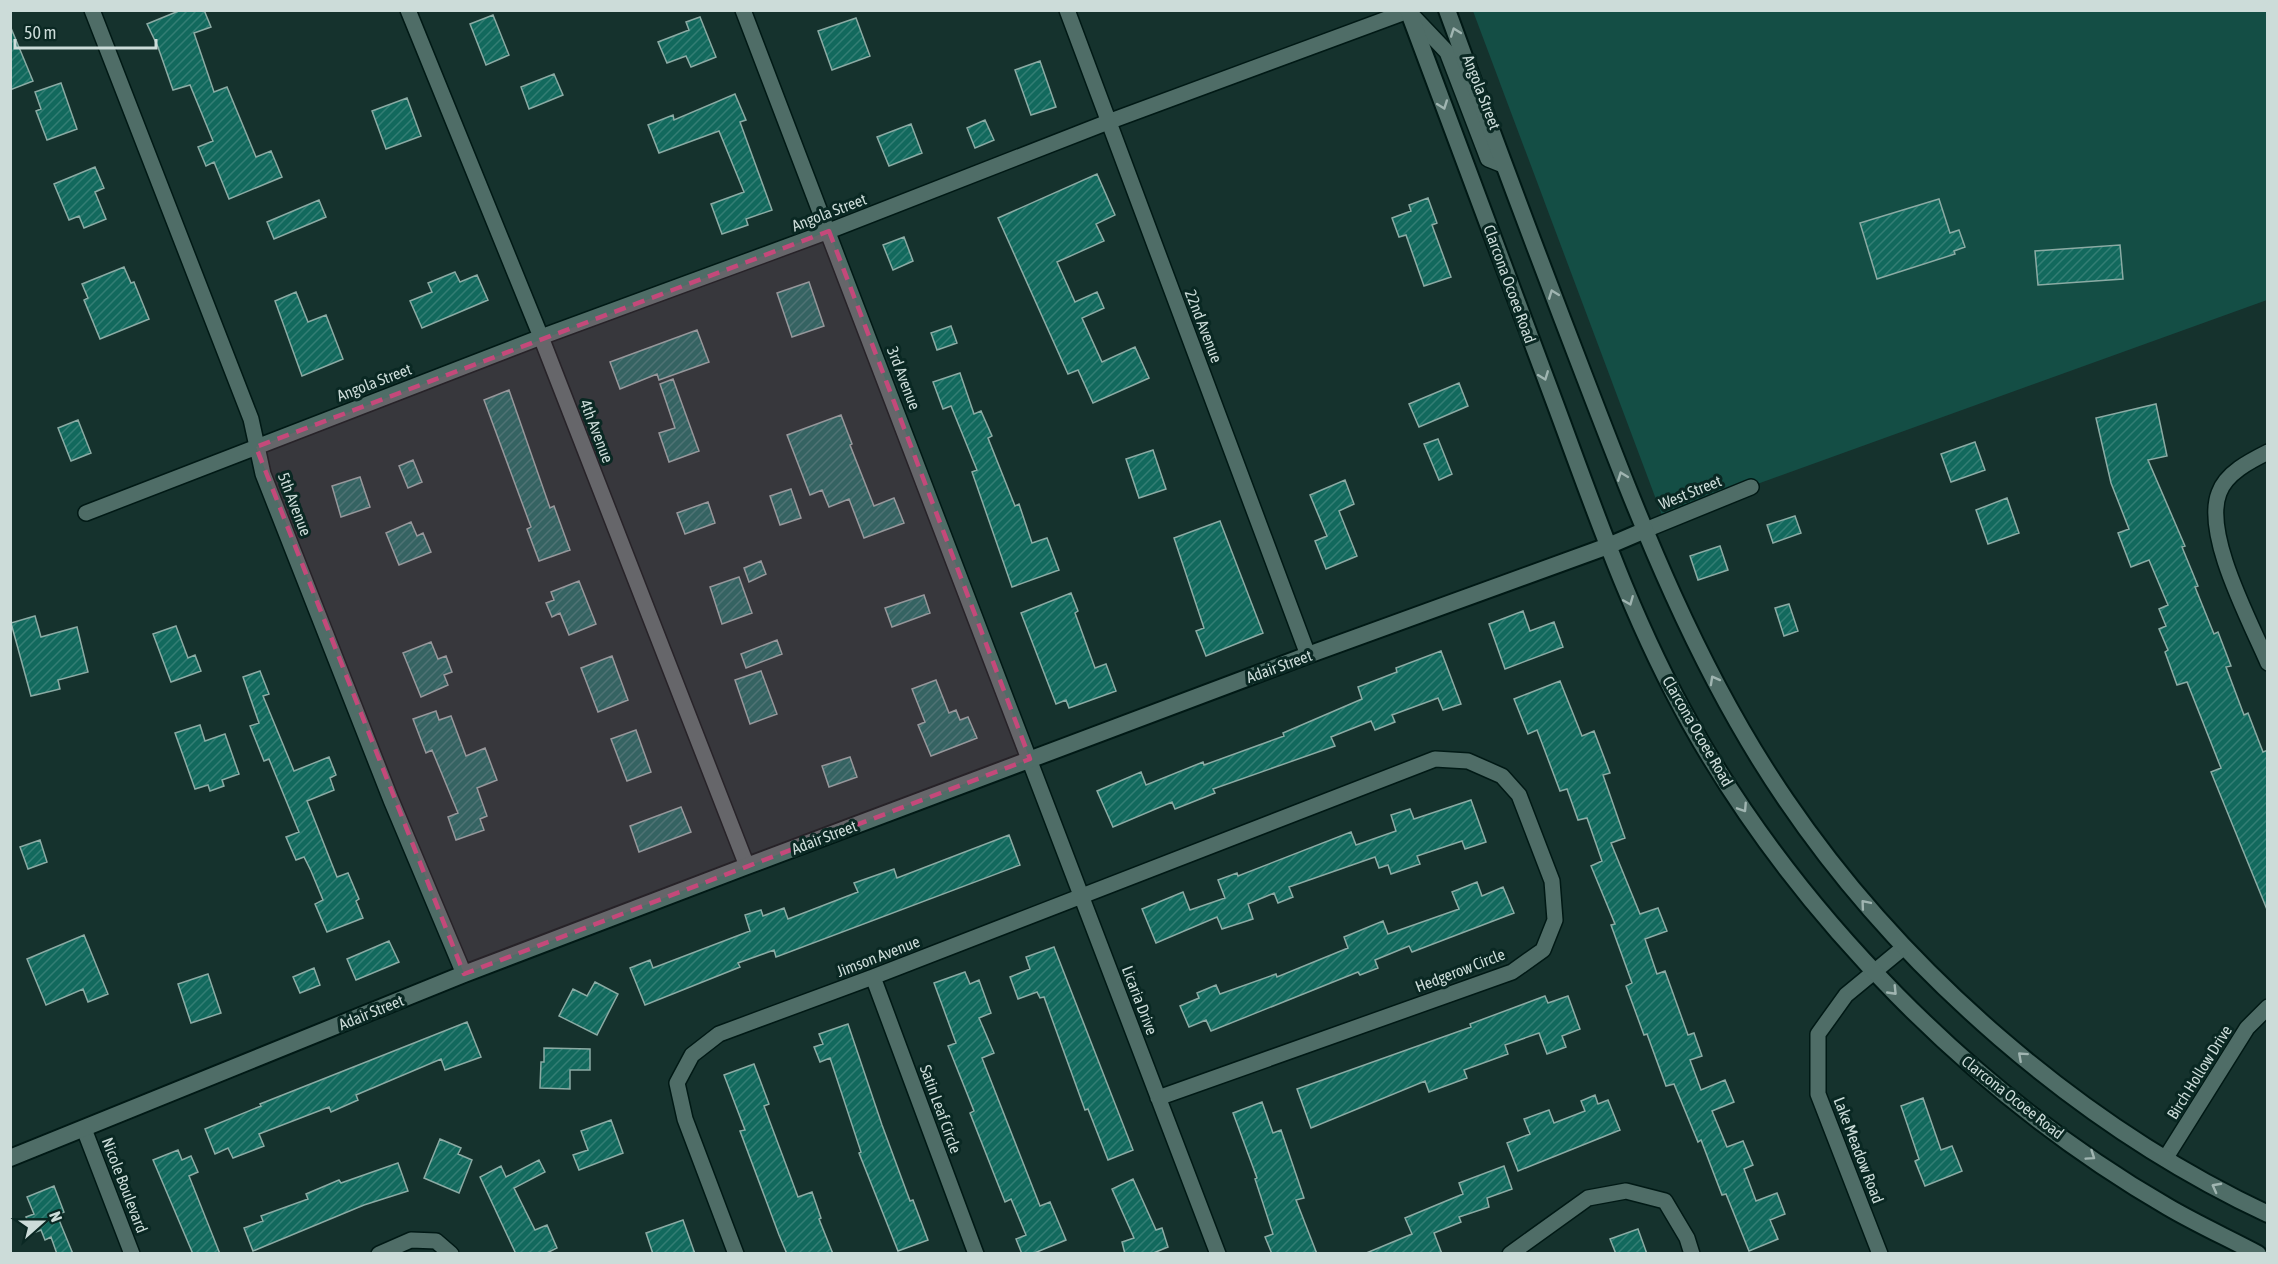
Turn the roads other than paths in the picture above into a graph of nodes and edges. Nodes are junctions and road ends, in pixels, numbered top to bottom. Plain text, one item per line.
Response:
1 (92, 10) edge
2 (408, 10) edge
3 (742, 10) edge
4 (1067, 10) edge
5 (1408, 10) edge
6 (1447, 10) edge
7 (1108, 122) junction
8 (1503, 165) junction
9 (829, 231) junction
10 (541, 338) junction
11 (256, 447) junction
12 (2268, 452) edge
13 (1751, 488) dead end
14 (86, 513) dead end
15 (1643, 531) junction
16 (1608, 546) junction
17 (1308, 655) junction
18 (2268, 663) edge
19 (1030, 759) junction
20 (747, 866) junction
21 (1080, 895) junction
22 (1903, 948) junction
23 (1875, 972) junction
24 (464, 974) junction
25 (873, 977) junction
26 (2268, 1007) edge
27 (1158, 1098) junction
28 (84, 1128) junction
29 (10, 1158) edge
30 (2165, 1159) junction
31 (2268, 1214) edge
32 (132, 1254) edge
33 (379, 1254) edge
34 (451, 1254) edge
35 (736, 1254) edge
36 (976, 1254) edge
37 (1218, 1254) edge
38 (1510, 1254) edge
39 (1692, 1254) edge
40 (1880, 1254) edge
41 (2259, 1254) edge

1 - 11 street, 5th Avenue
2 - 10 street, 4th Avenue
3 - 9 street, 3rd Avenue
4 - 7 street, 22nd Avenue
5 - 7 street, Angola Street
5 - 8 street, Angola Street
5 -> 16 street, Clarcona Ocoee Road
8 -> 6 street
7 - 9 street, Angola Street
7 - 17 street, 22nd Avenue
15 -> 8 street
9 - 10 street, Angola Street
9 - 19 street, 3rd Avenue
10 - 11 street, Angola Street
10 - 20 street, 4th Avenue
11 - 14 street, Angola Street
11 - 24 street, 5th Avenue
12 - 18 street
13 - 15 street, West Street
15 - 16 street, Adair Street
22 -> 15 street
16 - 17 street, Adair Street
16 -> 23 street, Clarcona Ocoee Road
17 - 19 street, Adair Street
19 - 20 street, Adair Street
19 - 21 street, Licaria Drive
20 - 24 street, Adair Street
21 - 25 street, Jimson Avenue
21 - 27 street, Licaria Drive
21 - 27 street, Hedgerow Circle
22 - 23 street, Lake Meadow Road
30 -> 22 street
23 - 40 street, Lake Meadow Road
23 -> 41 street, Clarcona Ocoee Road
24 - 28 street, Adair Street
25 - 35 street, Jimson Avenue
25 - 36 street, Satin Leaf Circle
26 - 30 street, Birch Hollow Drive
27 - 37 street, Licaria Drive
28 - 29 street, Adair Street
28 - 32 street, Nicole Boulevard
31 -> 30 street
33 - 34 street
38 - 39 street

